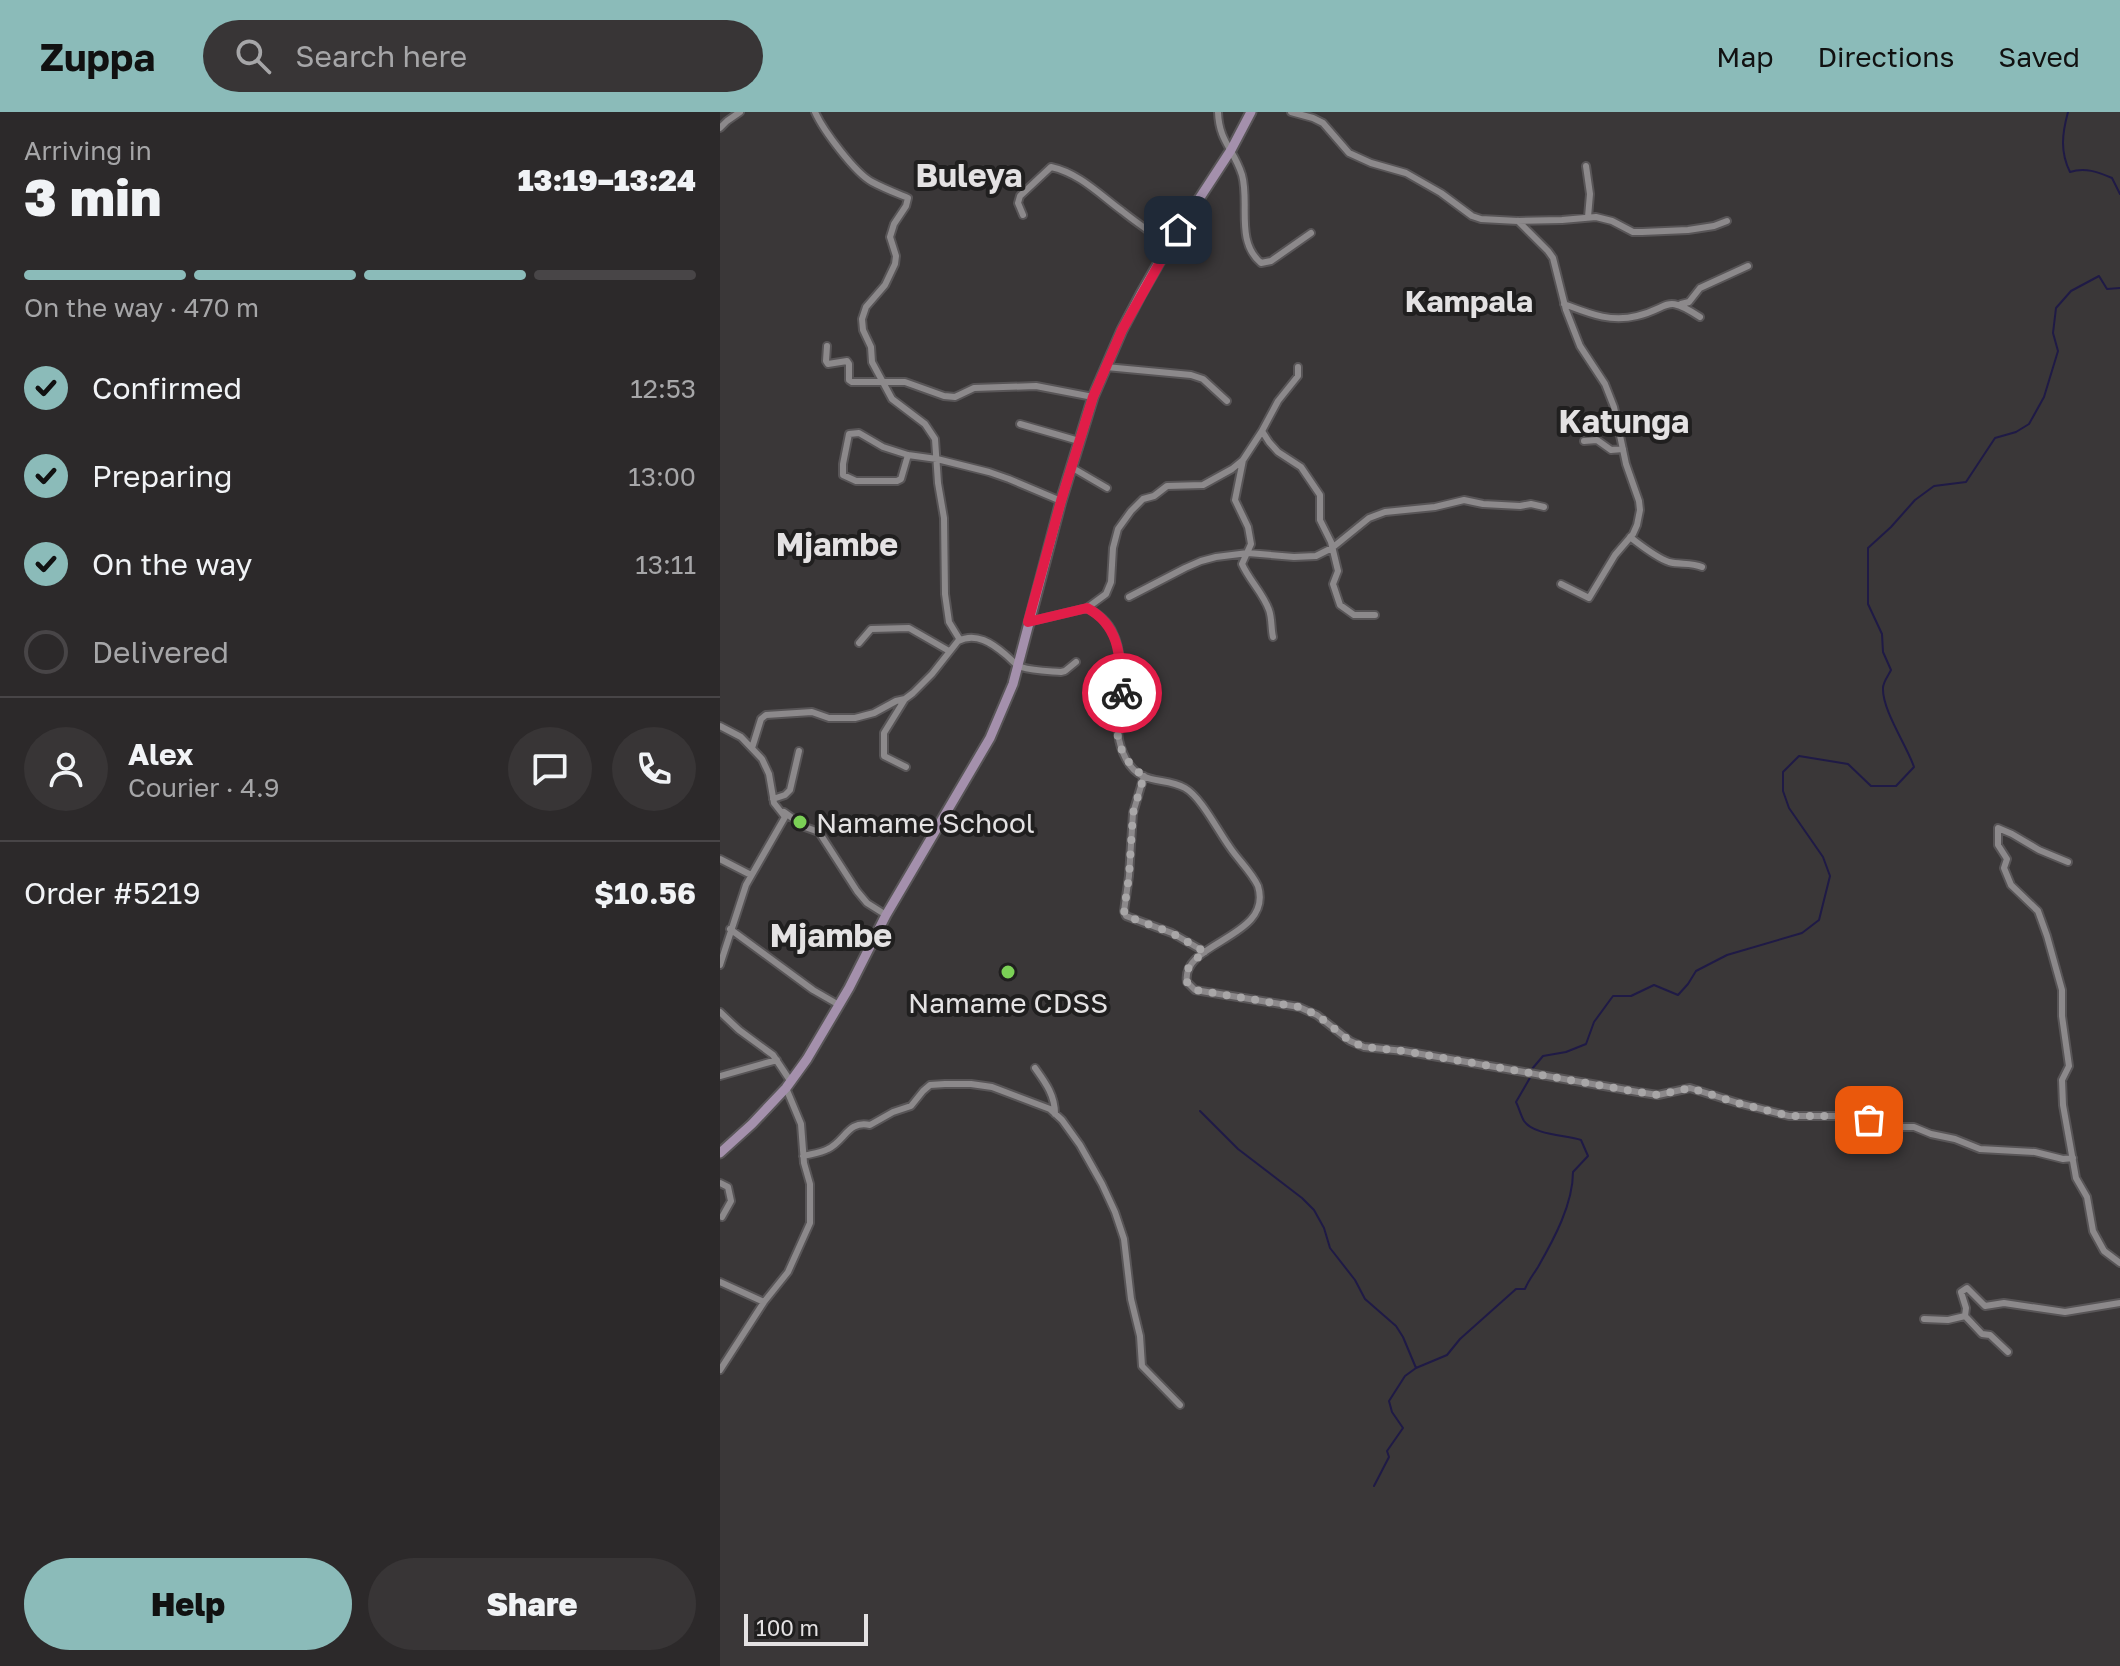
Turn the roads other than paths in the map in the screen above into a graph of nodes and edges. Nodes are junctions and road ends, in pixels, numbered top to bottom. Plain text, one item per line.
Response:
1 (740, 112) edge
2 (815, 112) edge
3 (1218, 112) edge
4 (1251, 112) edge
5 (1291, 112) edge
6 (720, 128) edge
7 (1231, 150) junction
8 (1586, 166) dead end
9 (1023, 215) dead end
10 (1588, 217) junction
11 (1518, 221) junction
12 (1727, 221) dead end
13 (1311, 233) dead end
14 (1169, 245) junction
15 (1748, 266) dead end
16 (1564, 304) junction
17 (1681, 304) junction
18 (1700, 317) dead end
19 (827, 346) dead end
20 (1106, 367) junction
21 (1298, 367) dead end
22 (882, 382) junction
23 (1093, 397) junction
24 (1227, 401) dead end
25 (1020, 424) dead end
26 (1262, 431) junction
27 (1079, 441) junction
28 (1584, 441) dead end
29 (1623, 449) junction
30 (908, 455) junction
31 (937, 459) junction
32 (1243, 460) junction
33 (1071, 467) junction
34 (1107, 488) dead end
35 (1061, 501) junction
36 (1544, 507) dead end
37 (1630, 537) junction
38 (1332, 548) junction
39 (1248, 553) junction
40 (1702, 567) dead end
41 (1561, 584) dead end
42 (1129, 597) dead end
43 (1087, 608) junction
44 (1375, 615) dead end
45 (1028, 622) junction
46 (1273, 637) dead end
47 (960, 640) junction
48 (859, 643) dead end
49 (949, 651) junction
50 (1076, 662) dead end
51 (1018, 666) junction
52 (905, 699) junction
53 (720, 726) edge
54 (752, 748) junction
55 (799, 751) dead end
56 (906, 767) dead end
57 (1144, 776) junction
58 (773, 799) junction
59 (781, 811) junction
60 (720, 859) edge
61 (2068, 862) dead end
62 (751, 875) junction
63 (886, 915) junction
64 (730, 929) junction
65 (1205, 952) junction
66 (720, 965) edge
67 (839, 1005) junction
68 (720, 1012) edge
69 (777, 1060) junction
70 (1035, 1068) dead end
71 (720, 1076) edge
72 (788, 1085) junction
73 (1055, 1114) junction
74 (720, 1153) edge
75 (803, 1156) junction
76 (2073, 1158) junction
77 (720, 1183) edge
78 (722, 1217) dead end
79 (2120, 1263) edge
80 (720, 1282) edge
81 (764, 1302) junction
82 (2120, 1303) edge
83 (1965, 1316) junction
84 (1924, 1319) dead end
85 (2008, 1352) dead end
86 (720, 1370) edge
87 (1180, 1405) dead end

1 - 6 street
2 - 22 street
3 - 7 street
4 - 7 main road
5 - 11 street
7 - 13 street
7 - 14 main road
8 - 10 street
9 - 14 street
10 - 11 street
10 - 12 street
11 - 16 street
14 - 20 main road
15 - 17 street
16 - 17 street
16 - 29 street
17 - 18 street
19 - 22 street
20 - 23 main road
20 - 24 street
21 - 26 street
22 - 23 street
22 - 31 street
23 - 27 main road
25 - 27 street
26 - 32 street
26 - 38 street
27 - 33 main road
28 - 29 street
29 - 37 street
30 - 30 street
30 - 31 street
31 - 35 street
31 - 47 street
32 - 39 street
32 - 43 street
33 - 34 street
33 - 35 main road
35 - 45 main road
36 - 38 street
37 - 40 street
37 - 41 street
38 - 39 street
38 - 44 street
39 - 42 street
39 - 46 street
43 - 45 street
43 - 57 street
45 - 51 main road
47 - 49 street
47 - 51 street
48 - 49 street
49 - 52 street
50 - 51 street
51 - 63 main road
52 - 54 street
52 - 56 street
53 - 54 street
54 - 58 street
55 - 58 street
57 - 65 street
57 - 65 street
58 - 59 street
59 - 62 street
59 - 63 street
60 - 62 street
61 - 76 street
62 - 64 street
63 - 67 main road
64 - 66 street
64 - 67 street
65 - 76 street
67 - 72 main road
68 - 69 street
69 - 71 street
69 - 72 street
70 - 73 street
72 - 74 main road
72 - 75 street
73 - 75 street
73 - 87 street
75 - 81 street
76 - 79 street
77 - 78 street
80 - 81 street
81 - 86 street
82 - 83 street
83 - 84 street
83 - 85 street

